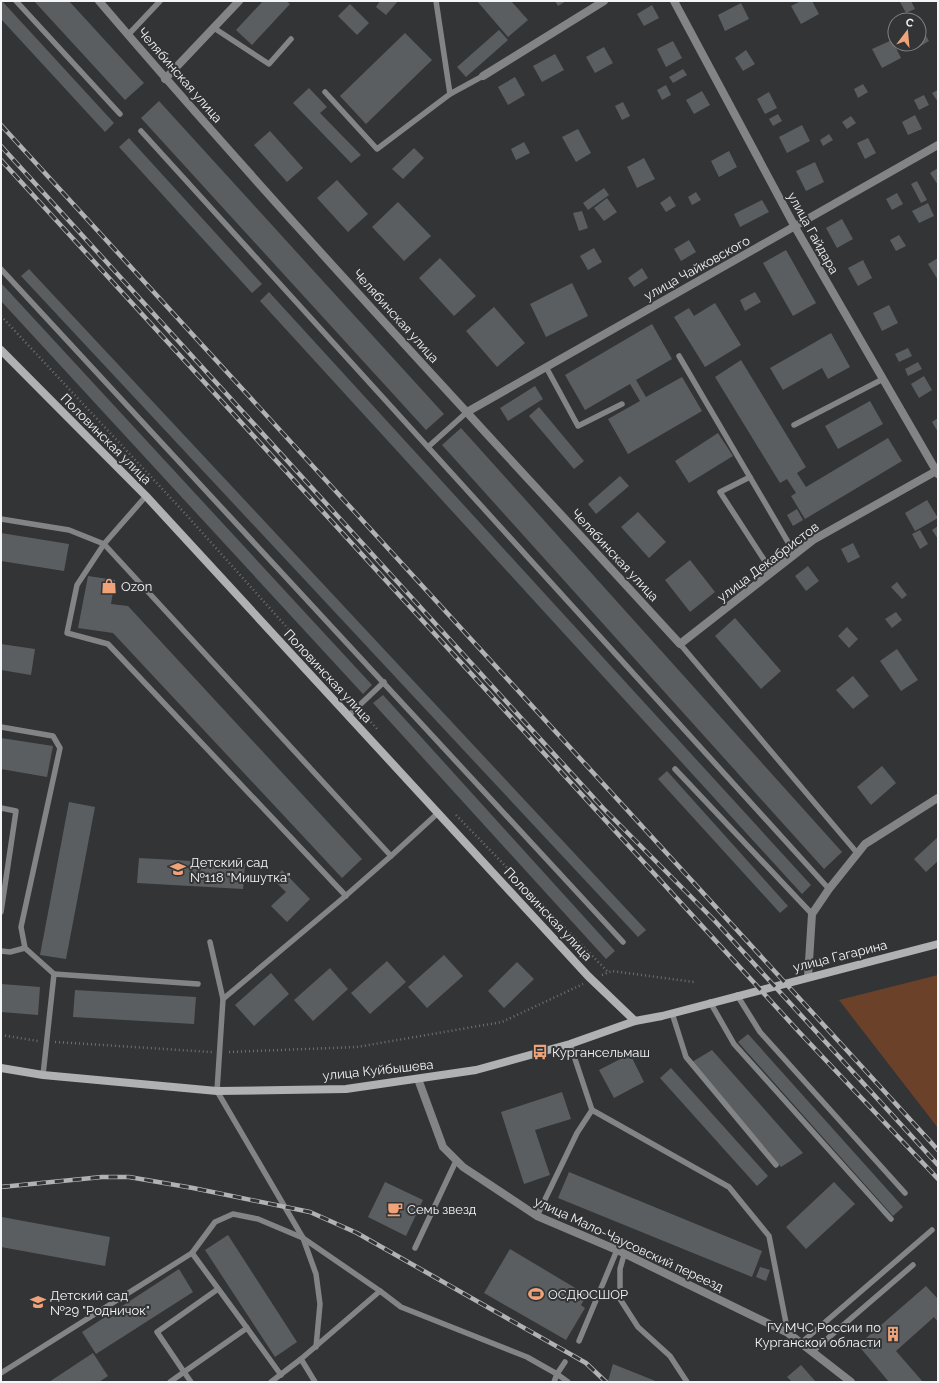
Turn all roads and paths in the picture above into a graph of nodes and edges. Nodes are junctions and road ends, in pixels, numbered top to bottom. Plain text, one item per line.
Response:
1 (16, 1) edge
2 (99, 1) edge
3 (160, 1) edge
4 (239, 1) edge
5 (436, 1) edge
6 (604, 1) edge
7 (674, 1) edge
8 (214, 28) junction
9 (128, 35) junction
10 (291, 39) dead end
11 (483, 76) joint
12 (165, 79) junction
13 (324, 92) dead end
14 (450, 94) junction
15 (120, 114) dead end
16 (141, 130) dead end
17 (938, 145) edge
18 (795, 227) junction
19 (1, 269) edge
20 (1, 316) edge
21 (1, 350) edge
22 (679, 356) dead end
23 (546, 367) junction
24 (883, 379) junction
25 (622, 404) dead end
26 (467, 412) junction
27 (794, 425) dead end
28 (428, 447) junction
29 (938, 472) edge
30 (750, 477) junction
31 (146, 496) junction
32 (1, 519) edge
33 (104, 544) junction
34 (795, 554) junction
35 (772, 572) junction
36 (680, 644) junction
37 (384, 682) junction
38 (358, 707) junction
39 (348, 716) junction
40 (1, 727) edge
41 (382, 734) dead end
42 (675, 769) dead end
43 (938, 798) edge
44 (1, 808) edge
45 (438, 813) junction
46 (455, 813) dead end
47 (858, 854) junction
48 (391, 856) junction
49 (829, 889) junction
50 (346, 896) junction
51 (1, 912) edge
52 (812, 914) junction
53 (210, 942) dead end
54 (623, 942) dead end
55 (938, 944) edge
56 (26, 948) junction
57 (1, 951) edge
58 (608, 972) junction
59 (54, 974) junction
60 (808, 977) junction
61 (592, 980) junction
62 (694, 982) dead end
63 (198, 984) dead end
64 (747, 992) joint
65 (737, 995) junction
66 (222, 999) junction
67 (710, 1002) junction
68 (672, 1013) junction
69 (635, 1021) junction
70 (1, 1035) edge
71 (47, 1042) junction
72 (570, 1044) junction
73 (219, 1052) junction
74 (1, 1068) edge
75 (43, 1074) junction
76 (418, 1079) junction
77 (217, 1091) junction
78 (592, 1110) junction
79 (456, 1161) junction
80 (776, 1165) dead end
81 (904, 1193) dead end
82 (537, 1216) junction
83 (891, 1219) dead end
84 (932, 1230) dead end
85 (303, 1238) junction
86 (415, 1248) dead end
87 (617, 1250) junction
88 (192, 1253) junction
89 (624, 1255) junction
90 (913, 1265) dead end
91 (218, 1289) junction
92 (380, 1291) junction
93 (246, 1328) junction
94 (788, 1333) junction
95 (579, 1341) dead end
96 (801, 1343) junction
97 (316, 1346) junction
98 (812, 1352) junction
99 (301, 1359) junction
100 (565, 1362) dead end
101 (184, 1372) junction
102 (1, 1373) edge
103 (281, 1374) junction
104 (557, 1374) junction
105 (170, 1382) edge
106 (191, 1382) edge
107 (271, 1382) edge
108 (315, 1382) edge
109 (554, 1382) edge
110 (568, 1382) edge
111 (687, 1382) edge
112 (851, 1382) edge

1 - 15 lane
2 - 9 street, Челябинская улица
3 - 9 lane
4 - 8 street
5 - 14 lane
6 - 11 street
7 - 18 street, улица Гайдара
8 - 10 lane
8 - 12 street
9 - 12 street, Челябинская улица
11 - 14 lane
12 - 26 street, Челябинская улица
13 - 14 lane
16 - 28 lane
17 - 18 street, улица Чайковского
18 - 23 street, улица Чайковского
18 - 24 street, улица Гайдара
19 - 37 lane
20 - 38 path
21 - 31 main road, Половинская улица
22 - 30 lane
23 - 25 lane
23 - 26 street, улица Чайковского
24 - 27 lane
24 - 29 street, улица Гайдара
26 - 28 lane
26 - 36 street, Челябинская улица
28 - 49 lane
29 - 34 street, улица Декабристов
30 - 34 lane
30 - 35 lane
31 - 33 lane
31 - 39 main road, Половинская улица
32 - 33 lane
33 - 48 lane
33 - 50 lane
34 - 35 street, улица Декабристов
35 - 36 street, улица Декабристов
36 - 47 lane
37 - 38 lane
37 - 54 lane
38 - 39 lane
38 - 41 path
39 - 45 main road, Половинская улица
40 - 56 lane
42 - 52 lane
43 - 47 street
44 - 51 lane
45 - 48 lane
45 - 61 main road, Половинская улица
46 - 58 path
47 - 49 street
48 - 50 lane
49 - 52 street
50 - 66 lane
52 - 60 street
53 - 66 lane
55 - 60 main road, улица Гагарина
56 - 57 lane
56 - 59 lane
58 - 61 path
58 - 62 path
59 - 63 lane
59 - 71 lane
60 - 64 main road, улица Гагарина
61 - 69 main road, Половинская улица
61 - 73 path
64 - 65 main road, улица Куйбышева
65 - 67 main road, улица Куйбышева
65 - 81 lane
66 - 73 lane
67 - 68 main road, улица Куйбышева
67 - 83 lane
68 - 69 main road, улица Куйбышева
68 - 80 lane
69 - 72 main road, улица Куйбышева
70 - 71 path
71 - 73 path
71 - 75 lane
72 - 76 main road, улица Куйбышева
72 - 78 lane
73 - 77 lane
74 - 75 main road, улица Куйбышева
75 - 77 main road, улица Куйбышева
76 - 77 main road, улица Куйбышева
76 - 79 street, улица Мало-Чаусовский переезд
77 - 85 lane
78 - 82 lane
78 - 94 lane
79 - 82 street, улица Мало-Чаусовский переезд
79 - 86 lane
82 - 87 street, улица Мало-Чаусовский переезд
84 - 96 lane
85 - 88 lane
85 - 92 lane
85 - 97 lane
87 - 89 street, улица Мало-Чаусовский переезд
87 - 95 lane
88 - 91 lane
88 - 102 lane
89 - 94 street, улица Мало-Чаусовский переезд
89 - 111 lane
90 - 98 lane
91 - 93 lane
91 - 101 lane
92 - 97 lane
92 - 104 lane
93 - 101 lane
93 - 103 lane
94 - 96 street, улица Мало-Чаусовский переезд
96 - 98 street, улица Мало-Чаусовский переезд
97 - 99 lane
98 - 112 street, улица Мало-Чаусовский переезд
99 - 103 lane
99 - 108 lane
100 - 104 lane
101 - 105 lane
101 - 106 lane
103 - 107 lane
104 - 109 lane
104 - 110 lane

